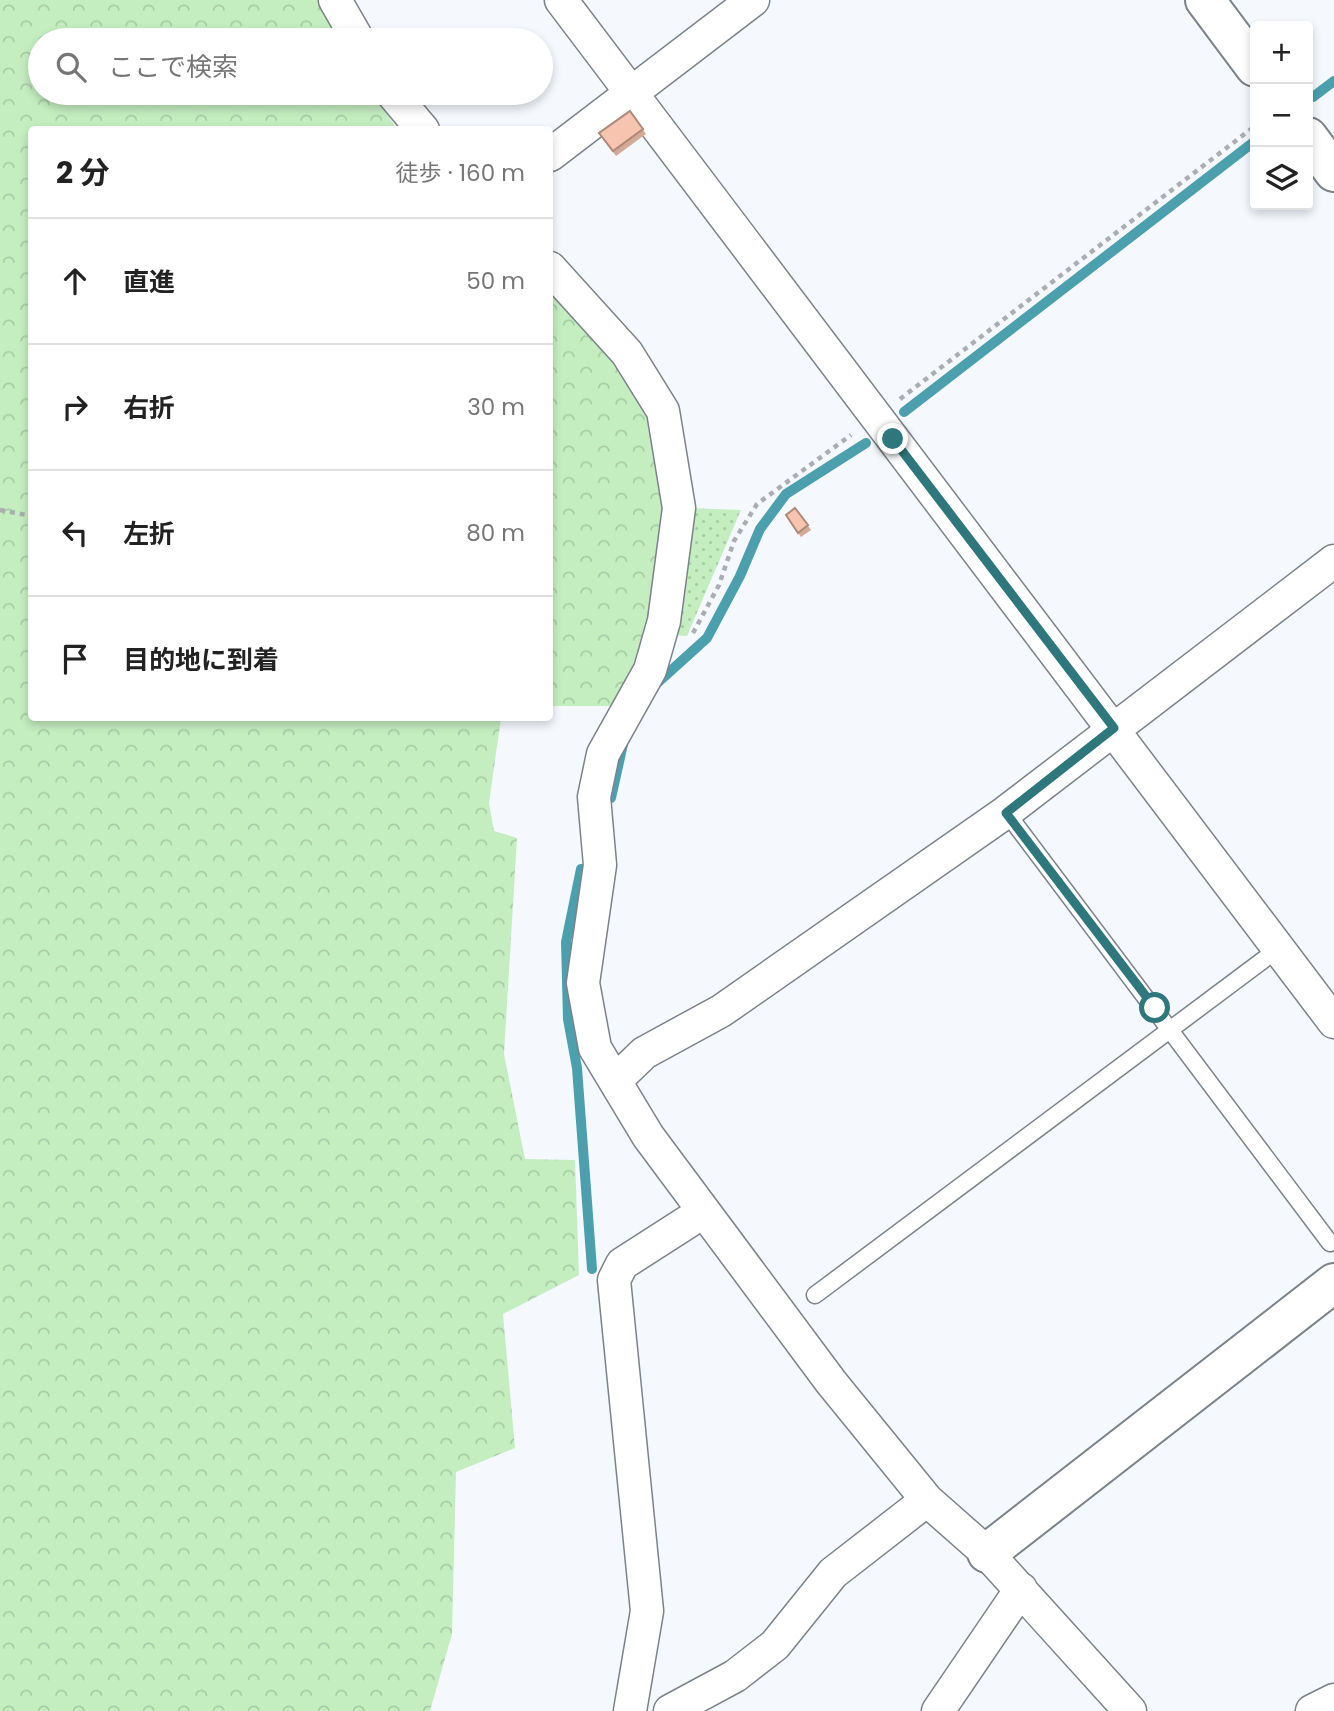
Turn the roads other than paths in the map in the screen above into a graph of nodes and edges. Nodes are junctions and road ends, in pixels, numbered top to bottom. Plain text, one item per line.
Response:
1 (334, 0) edge
2 (561, 0) edge
3 (753, 0) edge
4 (1205, 0) edge
5 (351, 28) edge
6 (1250, 60) edge
7 (631, 94) junction
8 (402, 105) edge
9 (420, 126) edge
10 (1313, 144) edge
11 (553, 153) edge
12 (1334, 172) edge
13 (553, 271) edge
14 (1334, 561) edge
15 (1114, 728) junction
16 (1006, 813) junction
17 (1278, 949) junction
18 (1334, 1022) edge
19 (1172, 1030) junction
20 (615, 1081) junction
21 (704, 1212) junction
22 (1330, 1243) dead end
23 (1334, 1283) edge
24 (815, 1294) dead end
25 (927, 1500) junction
26 (987, 1553) junction
27 (1021, 1589) junction
28 (1334, 1700) edge
29 (630, 1711) edge
30 (670, 1711) edge
31 (938, 1711) edge
32 (1130, 1711) edge
33 (1312, 1711) edge

1 - 5 street
2 - 7 street
3 - 7 street
4 - 6 street
7 - 11 street
7 - 15 street
8 - 9 street
10 - 12 street
13 - 20 street
14 - 15 street
15 - 16 street
15 - 17 street
16 - 19 lane
16 - 20 street
17 - 18 street
17 - 19 lane
19 - 22 lane
19 - 24 lane
20 - 21 street
21 - 25 street
21 - 29 street
23 - 26 street
25 - 26 street
25 - 30 street
26 - 27 street
27 - 31 street
27 - 32 street
28 - 33 street

